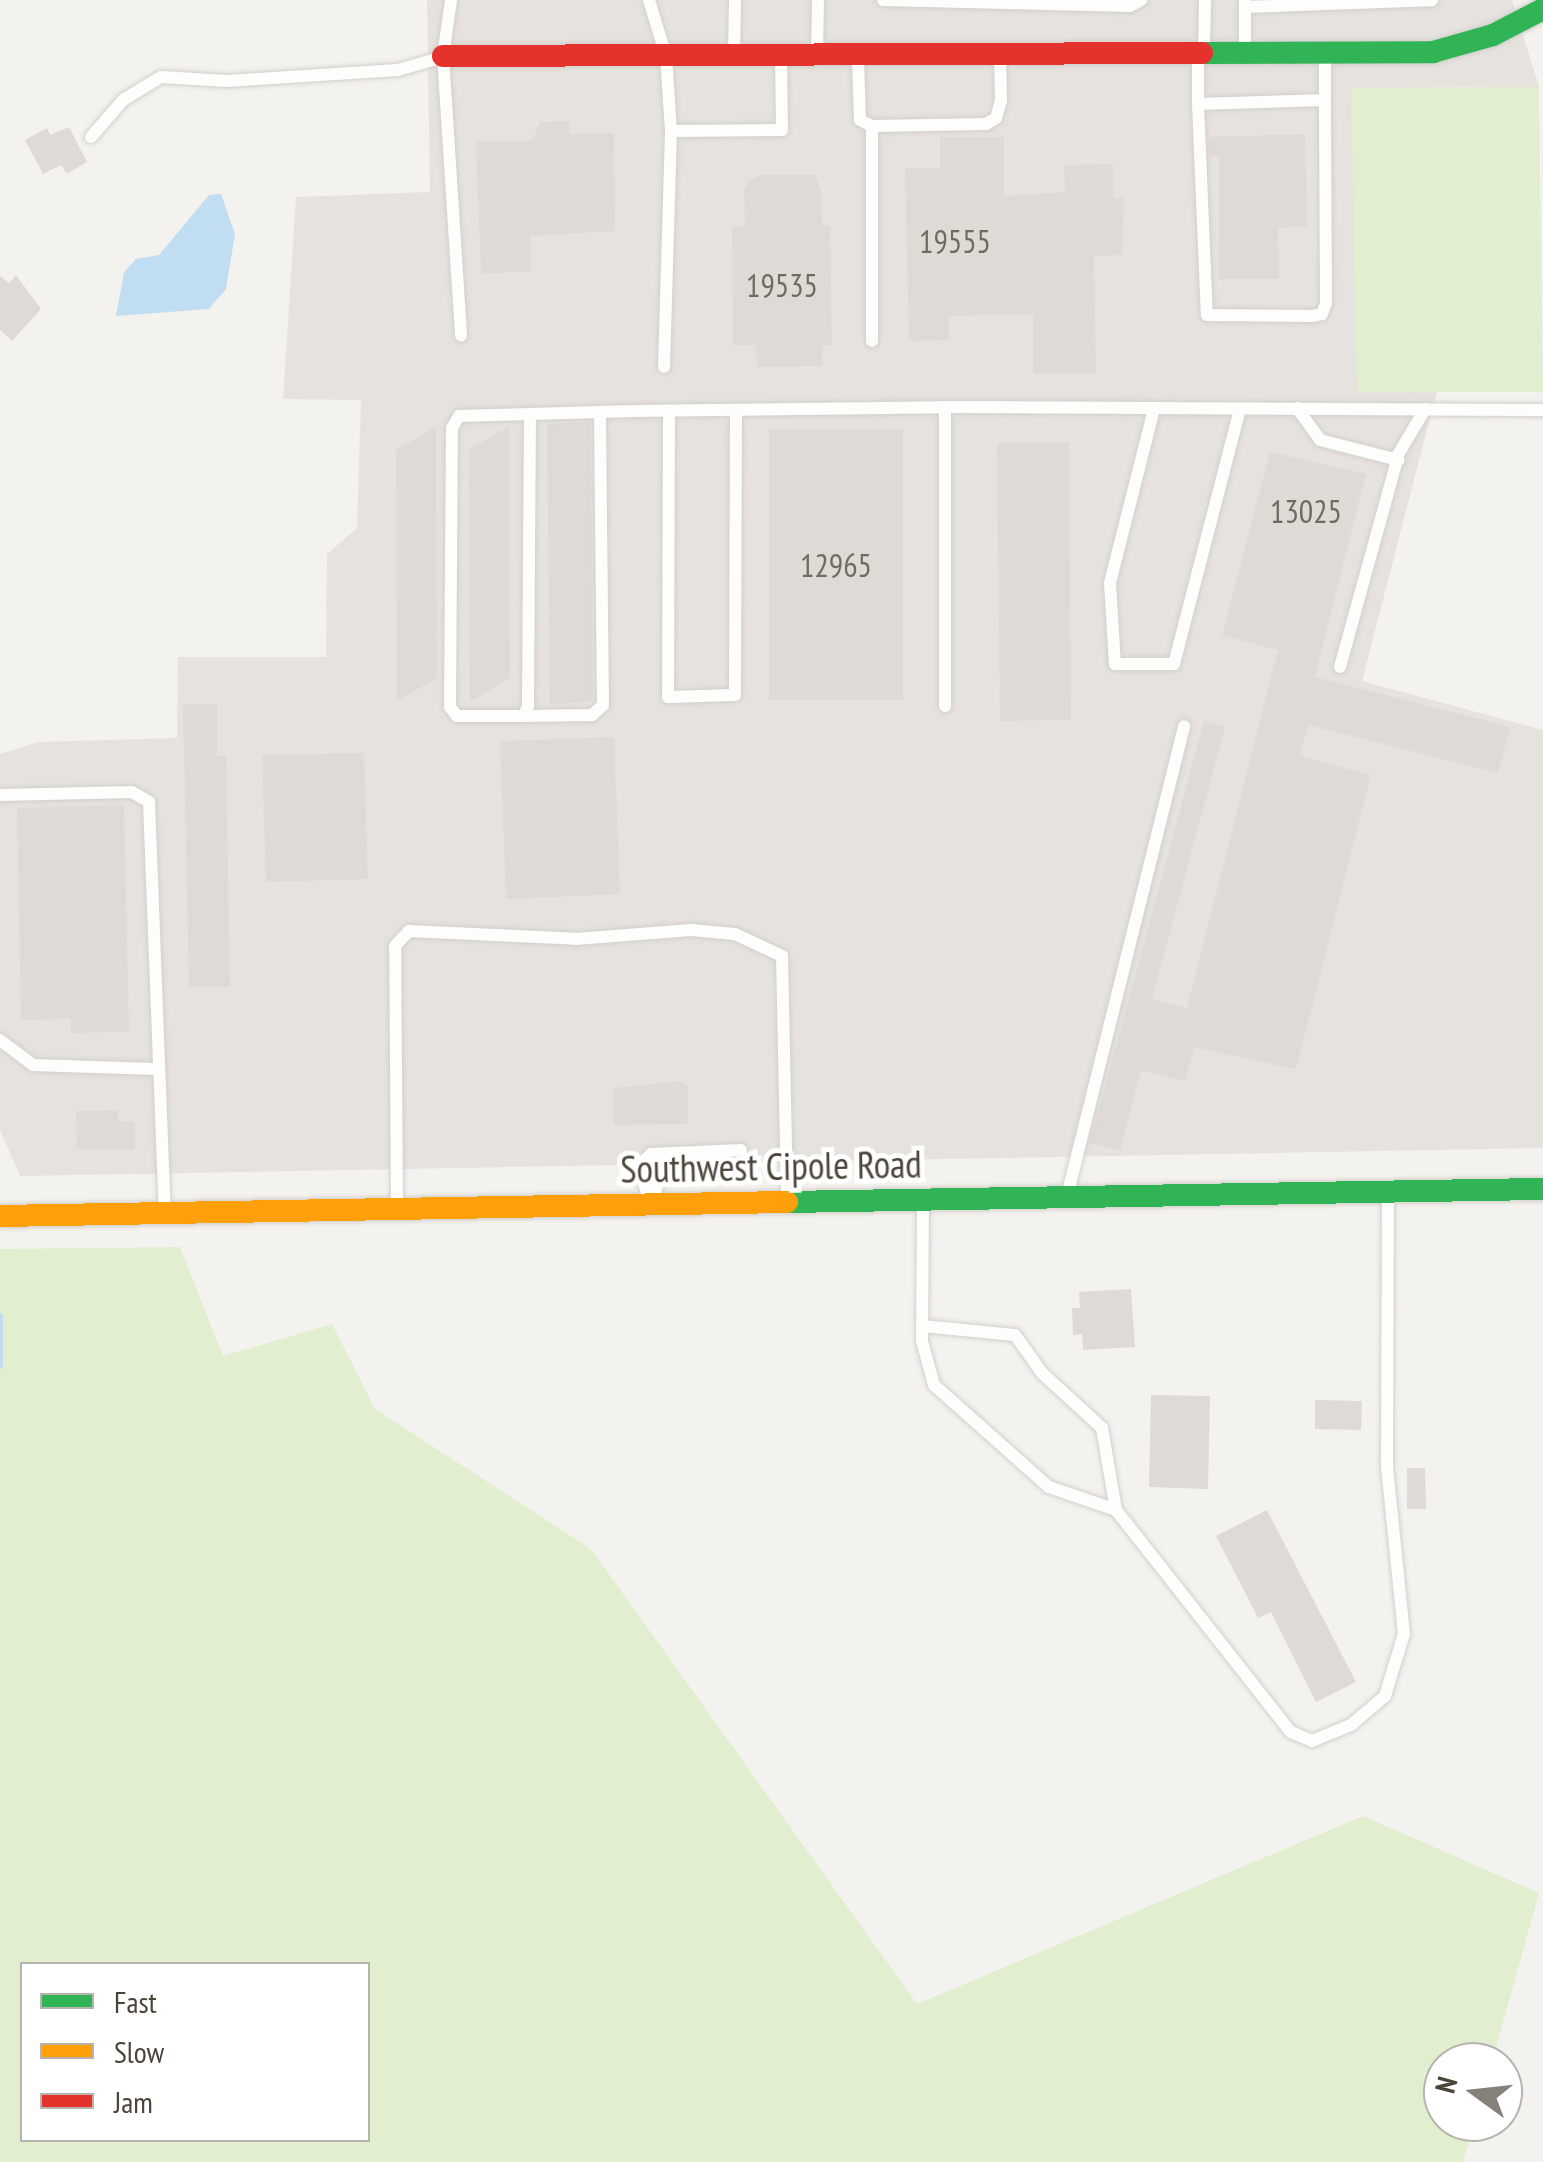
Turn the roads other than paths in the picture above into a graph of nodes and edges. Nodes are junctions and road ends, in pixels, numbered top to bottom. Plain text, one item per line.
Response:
1 (451, 0) edge
2 (649, 0) edge
3 (734, 0) edge
4 (818, 0) edge
5 (883, 0) edge
6 (1141, 0) edge
7 (1205, 0) edge
8 (1432, 0) edge
9 (1245, 4) edge
10 (1543, 10) edge
11 (1325, 52) junction
12 (1201, 53) junction
13 (1245, 53) junction
14 (1000, 54) junction
15 (443, 56) junction
16 (666, 56) junction
17 (734, 56) junction
18 (781, 56) junction
19 (817, 56) junction
20 (858, 56) junction
21 (1325, 100) junction
22 (1198, 104) junction
23 (872, 126) junction
24 (671, 131) junction
25 (91, 137) dead end
26 (461, 334) dead end
27 (872, 341) dead end
28 (664, 367) dead end
29 (944, 406) junction
30 (1240, 408) junction
31 (1297, 408) junction
32 (1154, 409) junction
33 (1424, 409) junction
34 (1543, 410) edge
35 (736, 411) junction
36 (600, 412) junction
37 (668, 412) junction
38 (530, 414) junction
39 (1398, 460) junction
40 (1340, 668) dead end
41 (945, 706) dead end
42 (524, 716) junction
43 (1184, 726) dead end
44 (0, 795) edge
45 (0, 1040) edge
46 (156, 1068) junction
47 (741, 1150) dead end
48 (1543, 1189) edge
49 (1388, 1190) junction
50 (1068, 1195) junction
51 (923, 1199) junction
52 (787, 1201) junction
53 (650, 1202) junction
54 (397, 1207) junction
55 (165, 1213) junction
56 (0, 1216) edge
57 (922, 1326) junction
58 (1116, 1510) junction

1 - 15 lane
2 - 16 lane
3 - 17 lane
4 - 19 lane
5 - 6 lane
7 - 12 lane
8 - 9 lane
9 - 13 lane
10 - 11 street
11 - 13 street
11 - 21 lane
12 - 13 street
12 - 14 street
12 - 22 lane
14 - 20 street
14 - 23 lane
15 - 16 street
15 - 25 lane
15 - 26 lane
16 - 17 street
16 - 24 lane
17 - 18 street
18 - 19 street
18 - 24 lane
19 - 20 street
20 - 23 lane
21 - 22 lane
21 - 22 lane
23 - 27 lane
24 - 28 lane
29 - 32 lane
29 - 35 lane
29 - 41 lane
30 - 31 lane
30 - 32 lane
30 - 32 lane
31 - 33 lane
31 - 39 lane
33 - 34 lane
33 - 39 lane
35 - 37 lane
35 - 37 lane
36 - 37 lane
36 - 38 lane
36 - 42 lane
38 - 42 lane
38 - 42 lane
39 - 40 lane
43 - 50 lane
44 - 46 lane
45 - 46 lane
46 - 55 lane
47 - 53 lane
48 - 49 street, Southwest Cipole Road
49 - 50 street, Southwest Cipole Road
49 - 58 lane
50 - 51 street, Southwest Cipole Road
51 - 52 street, Southwest Cipole Road
51 - 57 lane
52 - 53 street, Southwest Cipole Road
52 - 54 lane
53 - 54 street, Southwest Cipole Road
54 - 55 street, Southwest Cipole Road
55 - 56 street, Southwest Cipole Road
57 - 58 lane
57 - 58 lane

